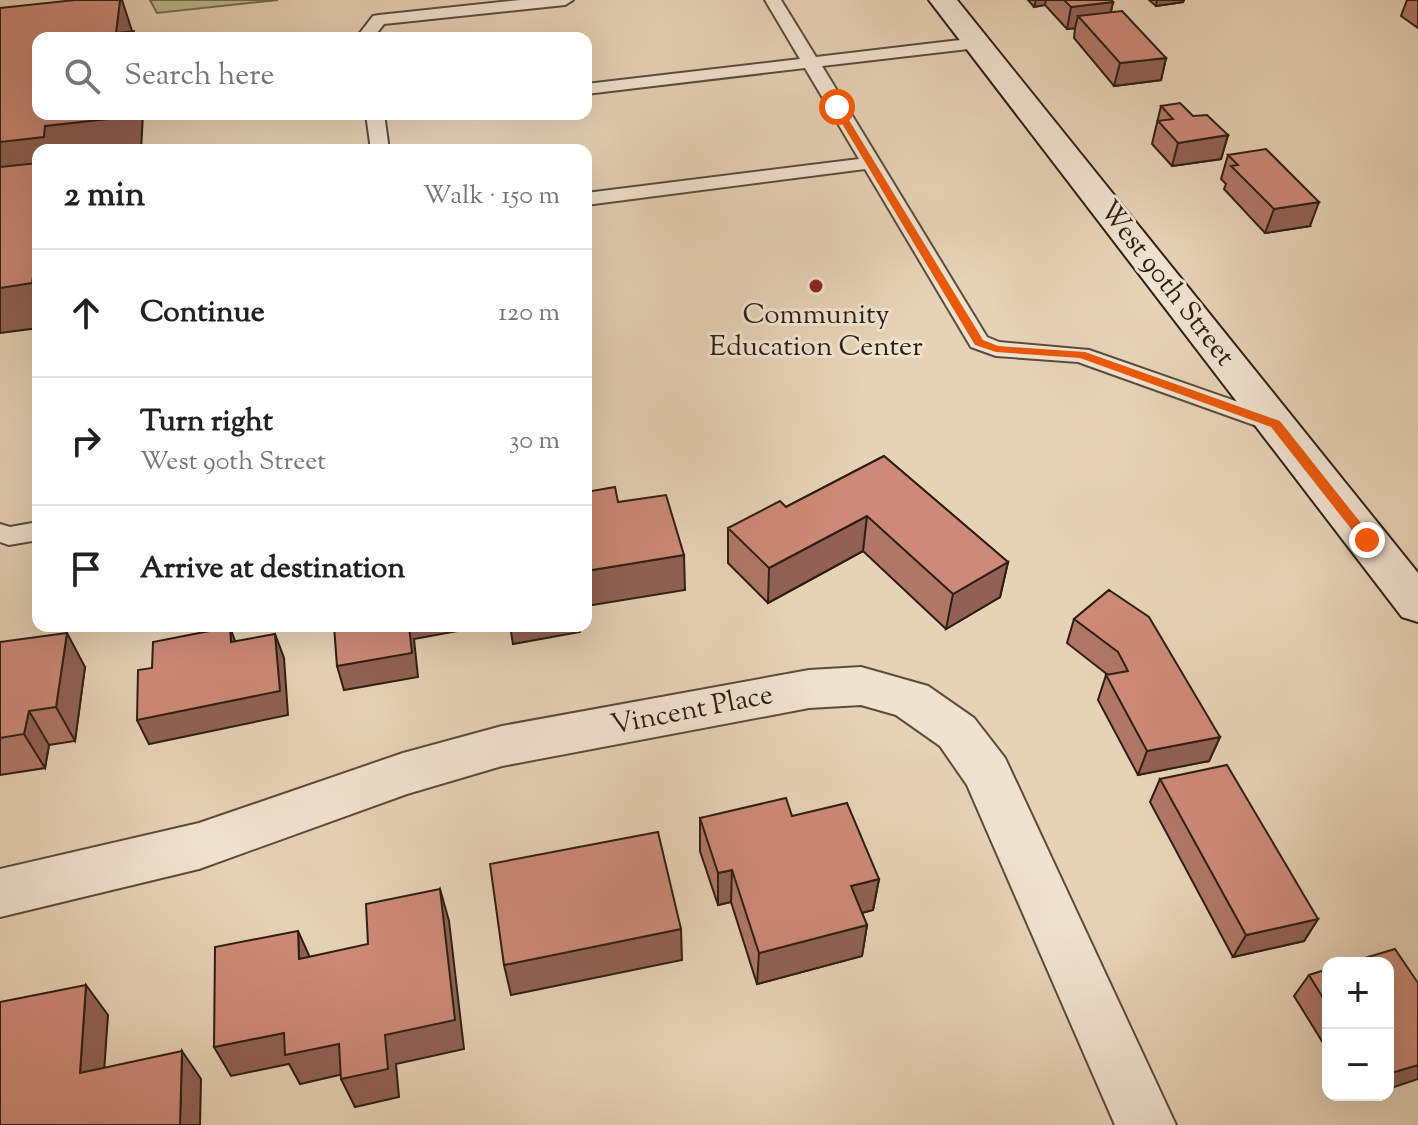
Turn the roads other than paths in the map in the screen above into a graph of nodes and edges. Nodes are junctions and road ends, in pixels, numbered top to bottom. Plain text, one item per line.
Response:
1 (565, 0) edge
2 (773, 0) edge
3 (943, 0) edge
4 (369, 32) edge
5 (977, 43) junction
6 (810, 62) junction
7 (592, 88) edge
8 (376, 120) edge
9 (379, 144) edge
10 (870, 163) junction
11 (592, 198) edge
12 (1276, 424) junction
13 (32, 532) edge
14 (0, 533) edge
15 (1418, 605) edge
16 (0, 893) edge
17 (1146, 1125) edge

1 - 4 lane
2 - 6 lane
3 - 5 street, West 90th Street
5 - 6 lane
5 - 12 street, West 90th Street
6 - 7 lane
6 - 10 lane
8 - 9 lane
10 - 11 lane
10 - 12 lane
12 - 15 street, West 90th Street
13 - 14 lane
16 - 17 street, Vincent Place

